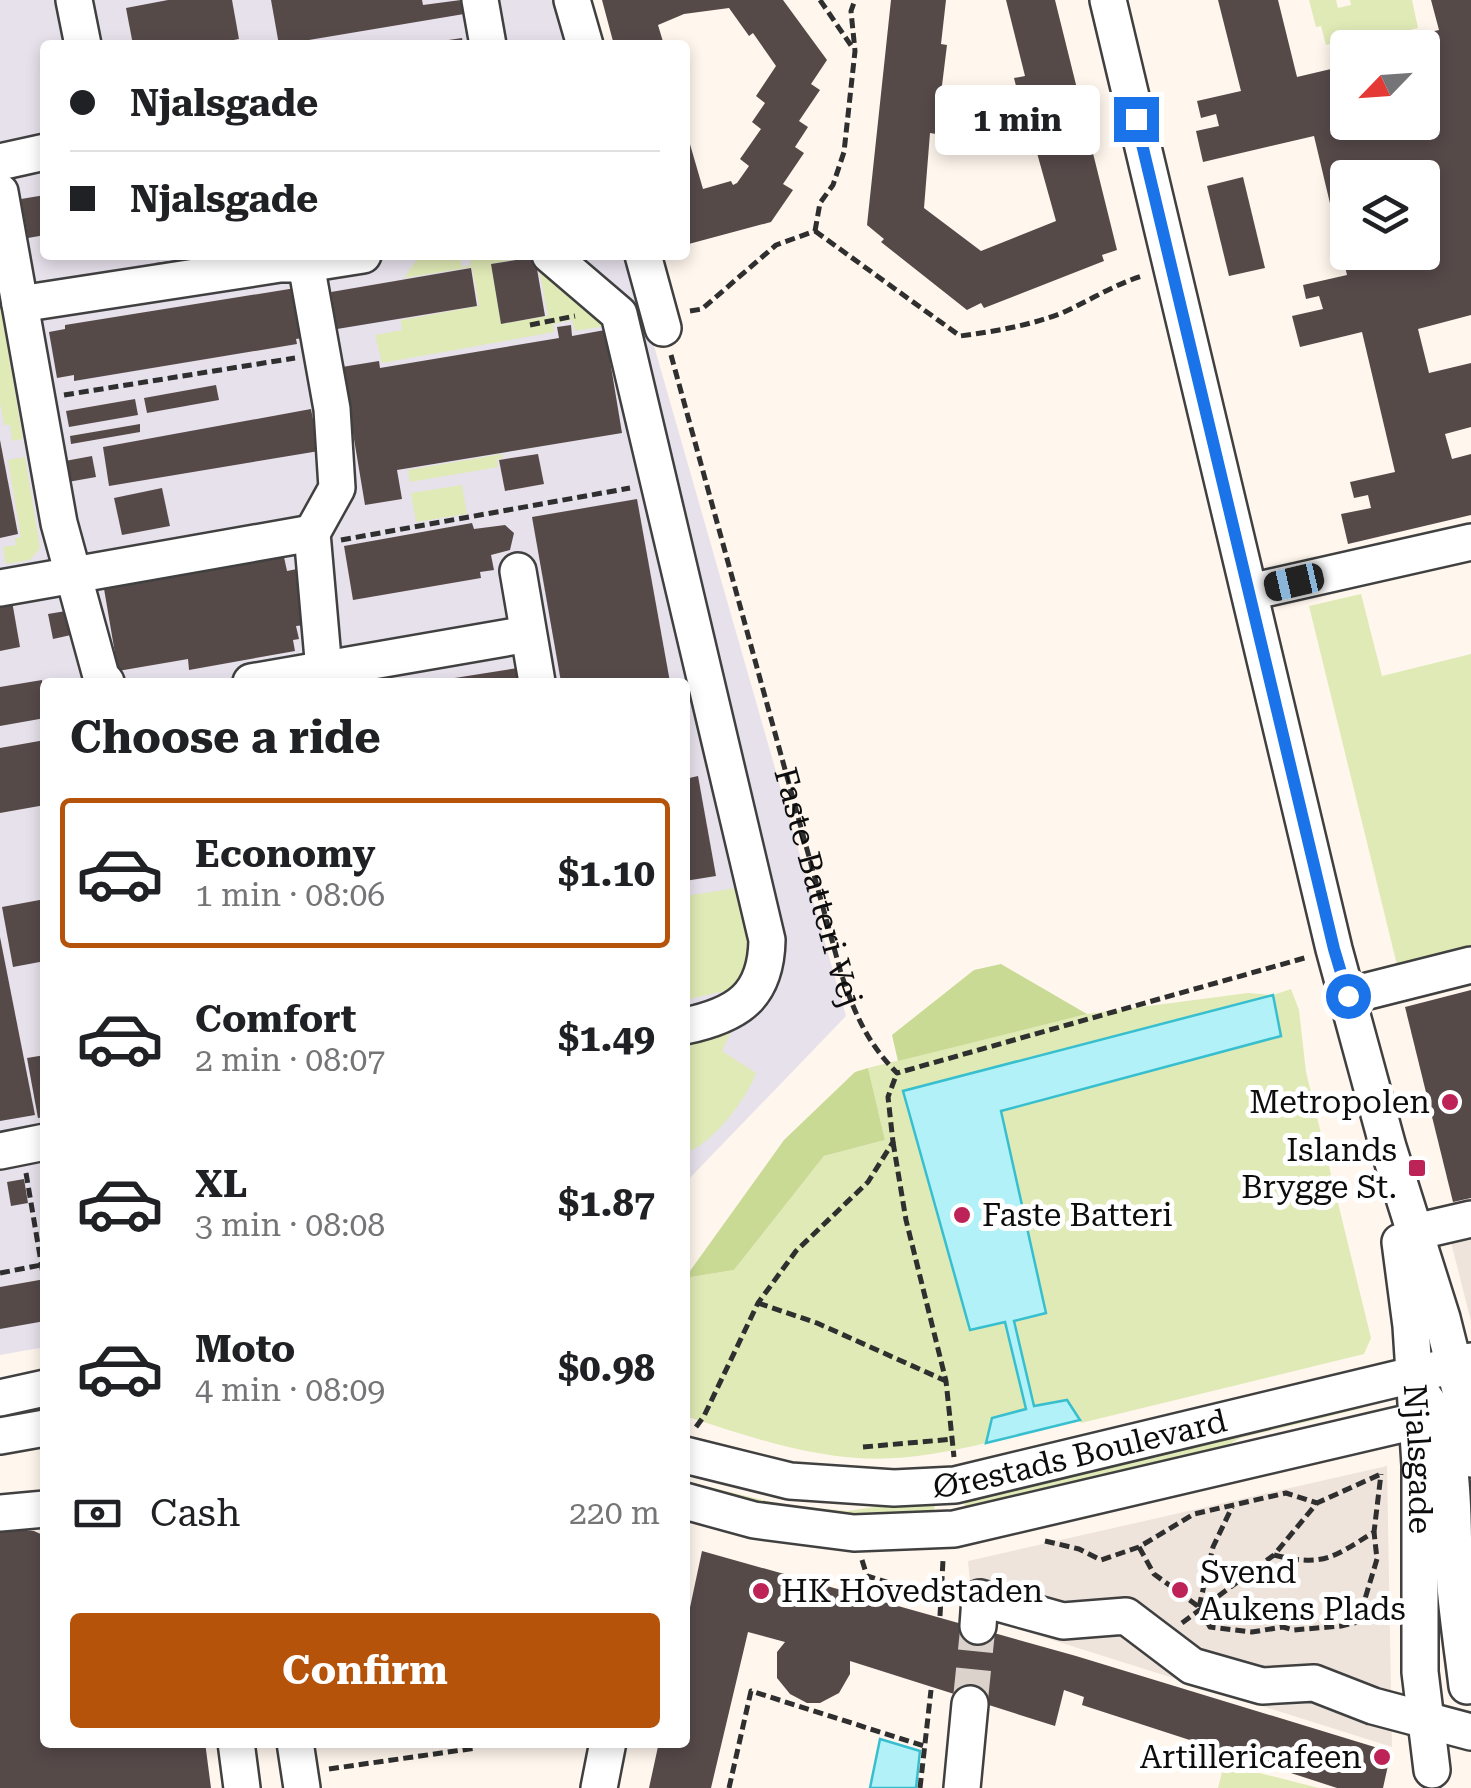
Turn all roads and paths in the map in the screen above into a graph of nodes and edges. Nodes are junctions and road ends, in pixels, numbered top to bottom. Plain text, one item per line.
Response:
1 (74, 0) edge
2 (480, 0) edge
3 (572, 0) edge
4 (820, 0) edge
5 (855, 0) edge
6 (1108, 0) edge
7 (82, 40) edge
8 (487, 40) edge
9 (584, 40) edge
10 (855, 51) junction
11 (40, 153) edge
12 (0, 162) edge
13 (0, 192) edge
14 (815, 231) junction
15 (331, 260) edge
16 (556, 260) edge
17 (644, 260) edge
18 (306, 264) junction
19 (1172, 268) junction
20 (20, 304) junction
21 (662, 323) junction
22 (322, 354) junction
23 (36, 400) junction
24 (658, 482) junction
25 (312, 539) junction
26 (1471, 542) edge
27 (518, 571) dead end
28 (72, 573) junction
29 (0, 588) edge
30 (1250, 592) junction
31 (528, 634) junction
32 (324, 676) edge
33 (103, 678) edge
34 (536, 678) edge
35 (1334, 949) junction
36 (1471, 964) edge
37 (1348, 996) junction
38 (690, 1025) edge
39 (897, 1072) junction
40 (893, 1142) junction
41 (1388, 1146) junction
42 (22, 1147) edge
43 (1471, 1220) edge
44 (1415, 1232) junction
45 (40, 1248) edge
46 (40, 1266) edge
47 (0, 1273) edge
48 (758, 1303) junction
49 (1462, 1363) edge
50 (946, 1382) junction
51 (40, 1389) edge
52 (0, 1398) edge
53 (1430, 1401) edge
54 (40, 1429) edge
55 (0, 1436) edge
56 (954, 1439) junction
57 (690, 1441) edge
58 (863, 1447) dead end
59 (1471, 1458) edge
60 (955, 1485) junction
61 (690, 1502) edge
62 (1317, 1503) junction
63 (1232, 1507) junction
64 (40, 1509) edge
65 (0, 1513) edge
66 (1374, 1532) junction
67 (854, 1533) junction
68 (1031, 1544) dead end
69 (1139, 1547) junction
70 (1274, 1555) junction
71 (955, 1558) dead end
72 (943, 1560) dead end
73 (1199, 1607) junction
74 (979, 1612) dead end
75 (940, 1616) dead end
76 (1160, 1642) junction
77 (1469, 1674) edge
78 (931, 1690) dead end
79 (970, 1704) tunnel mouth
80 (1449, 1726) edge
81 (924, 1746) junction
82 (237, 1748) edge
83 (476, 1748) dead end
84 (607, 1748) edge
85 (299, 1768) edge
86 (1430, 1779) edge
87 (242, 1788) edge
88 (599, 1788) edge
89 (730, 1788) edge
90 (920, 1788) edge
91 (962, 1788) edge

1 - 7 street
2 - 8 street
3 - 9 street
4 - 10 path
5 - 10 path
6 - 19 street, Njalsgade
10 - 14 path
11 - 12 street
13 - 20 street
14 - 19 path
14 - 21 path
15 - 18 street
16 - 24 street
17 - 21 street
18 - 20 street
18 - 22 street
19 - 30 street, Njalsgade
20 - 23 street
21 - 39 path, Faste Batteri Vej
22 - 23 path
22 - 25 street
23 - 28 street
24 - 25 path
24 - 38 street
25 - 28 street
25 - 32 street
26 - 30 street
27 - 31 street
28 - 29 street
28 - 33 street
30 - 35 street, Njalsgade
31 - 32 street
31 - 34 street
35 - 37 street, Njalsgade
35 - 39 path
36 - 37 street
37 - 41 street, Njalsgade
39 - 40 path
40 - 48 path
40 - 50 path
41 - 44 street, Njalsgade
41 - 53 street, Njalsgade
42 - 45 path
43 - 44 street
44 - 49 street, Njalsgade
46 - 47 path
48 - 50 path
48 - 57 path
49 - 53 street, Njalsgade
50 - 56 path
51 - 52 street
53 - 59 street, Njalsgade
53 - 60 street, Ørestads Boulevard
53 - 67 street, Ørestads Boulevard
53 - 77 street
53 - 80 street, Njalsgade
54 - 55 street
56 - 58 path
56 - 60 path
57 - 60 street, Ørestads Boulevard
61 - 67 street, Ørestads Boulevard
62 - 63 path
62 - 66 path
62 - 70 path
63 - 69 path
63 - 73 path
64 - 65 street
66 - 70 path
66 - 73 path
67 - 75 path
68 - 69 path
69 - 73 path
70 - 73 path
71 - 72 path
73 - 76 path
74 - 76 street
76 - 80 street
77 - 80 street
78 - 81 path
79 - 91 street
80 - 86 street
81 - 89 path
81 - 90 path
82 - 87 street
83 - 85 path
84 - 88 street

